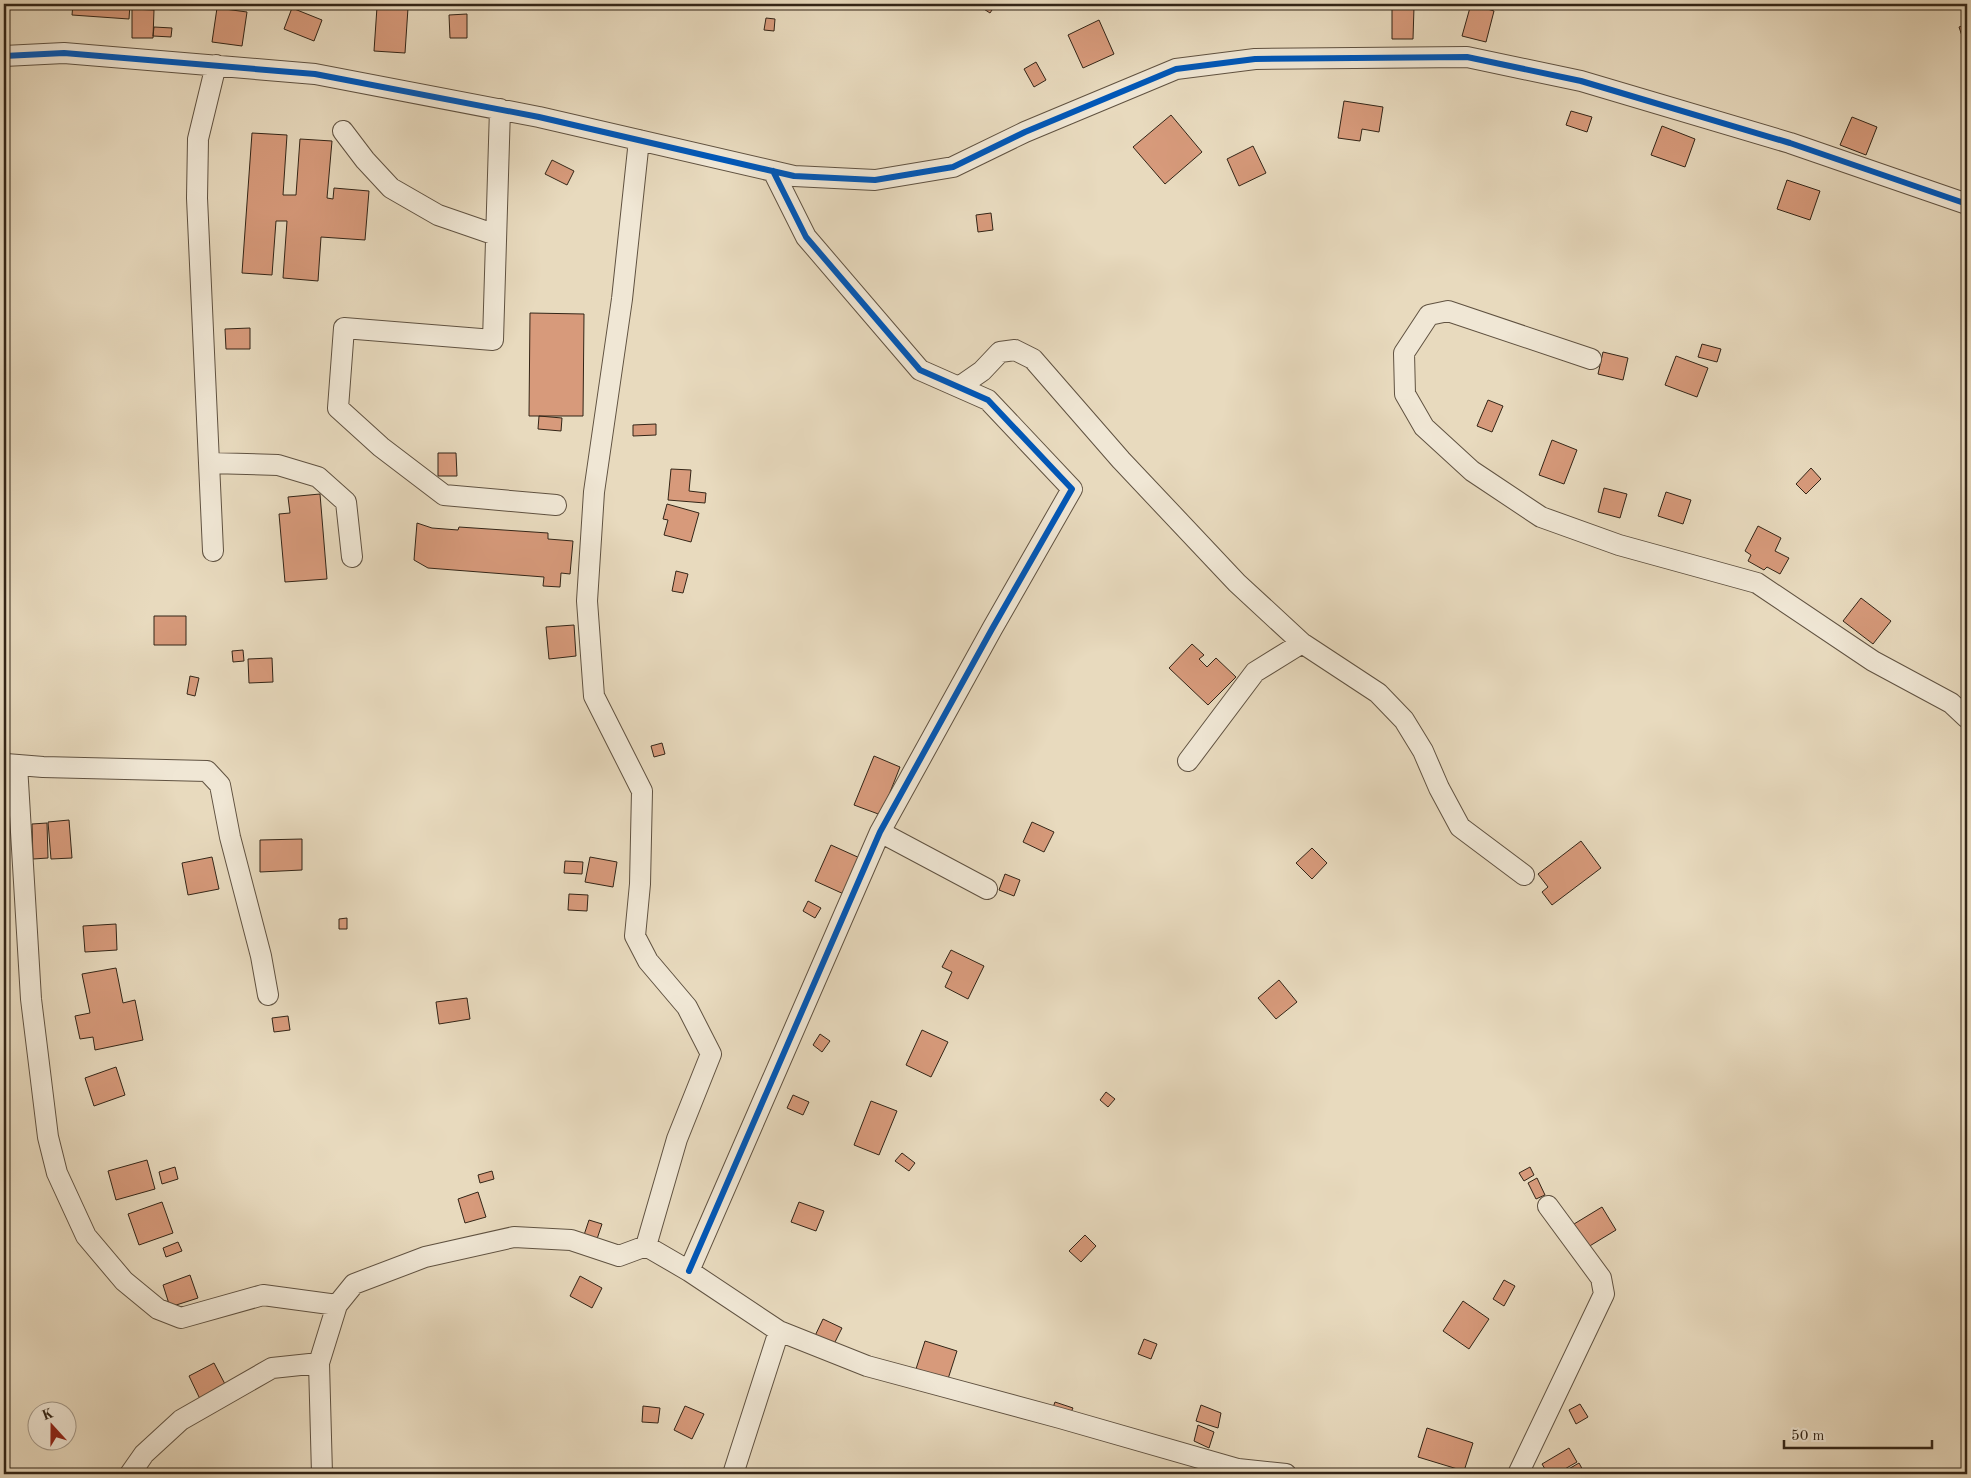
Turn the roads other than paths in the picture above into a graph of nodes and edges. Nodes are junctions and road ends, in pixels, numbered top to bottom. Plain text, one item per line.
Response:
1 (4, 56) edge
2 (216, 66) junction
3 (500, 110) junction
4 (343, 131) dead end
5 (639, 140) junction
6 (773, 171) junction
7 (1967, 204) edge
8 (496, 236) junction
9 (1591, 359) dead end
10 (959, 387) junction
11 (209, 464) junction
12 (556, 505) dead end
13 (213, 551) dead end
14 (352, 557) dead end
15 (1302, 643) junction
16 (1967, 718) edge
17 (1188, 761) dead end
18 (11, 764) edge
19 (880, 832) junction
20 (1524, 875) dead end
21 (987, 889) dead end
22 (268, 995) dead end
23 (1548, 1206) dead end
24 (646, 1246) junction
25 (689, 1271) junction
26 (337, 1305) junction
27 (779, 1331) junction
28 (319, 1364) junction
29 (1236, 1472) edge
30 (130, 1474) edge
31 (322, 1474) edge
32 (733, 1474) edge
33 (1286, 1474) edge
34 (1518, 1474) edge

1 - 2 street
2 - 3 street
2 - 11 street
3 - 5 street
3 - 8 street
4 - 8 street
5 - 6 street
5 - 24 street
6 - 7 street
6 - 10 street
8 - 12 street
9 - 16 street
10 - 15 street
10 - 19 street
11 - 13 street
11 - 14 street
15 - 17 street
15 - 20 street
18 - 22 street
18 - 26 street
19 - 21 street
19 - 25 street
23 - 34 street
24 - 25 street
24 - 26 street
25 - 27 street
26 - 28 street
27 - 29 street
27 - 32 street
28 - 30 street
28 - 31 street
29 - 33 street

